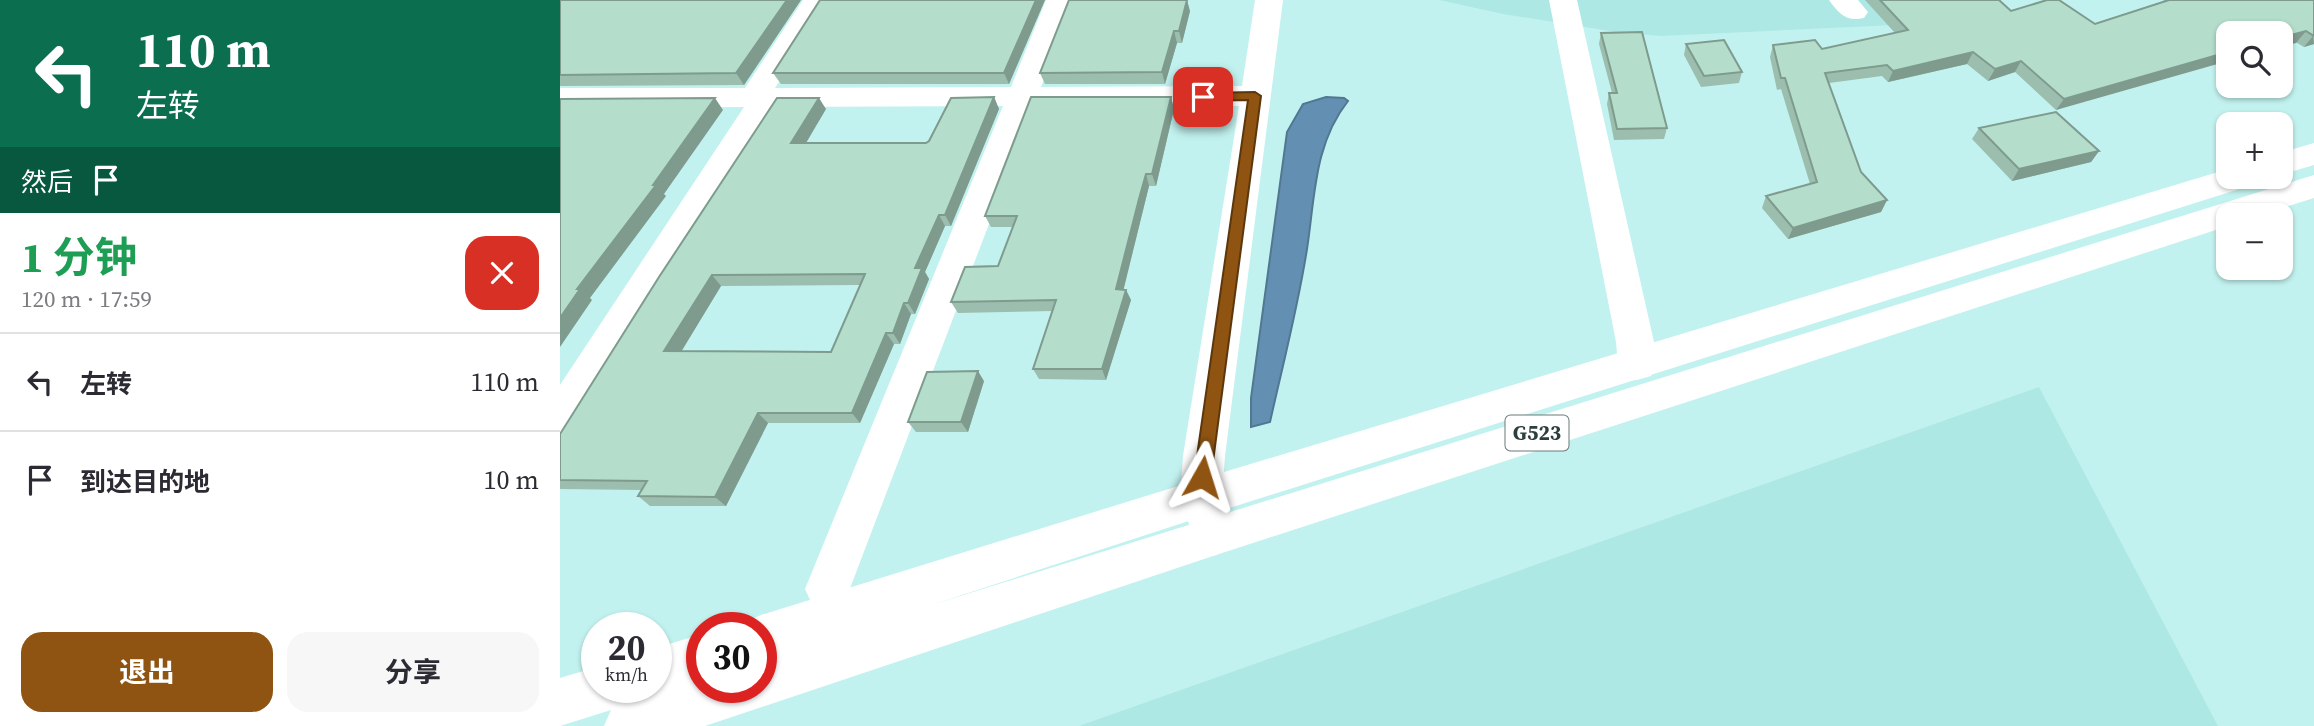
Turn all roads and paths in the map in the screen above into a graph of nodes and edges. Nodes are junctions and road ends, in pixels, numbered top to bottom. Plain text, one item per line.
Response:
1 (817, 0) edge
2 (1060, 0) edge
3 (1269, 0) edge
4 (1566, 12) edge
5 (1255, 96) junction
6 (1023, 97) junction
7 (560, 98) edge
8 (761, 98) junction
9 (2314, 154) edge
10 (2293, 160) edge
11 (2216, 184) edge
12 (2314, 186) edge
13 (1637, 365) junction
14 (560, 418) edge
15 (1201, 498) junction
16 (1213, 536) junction
17 (828, 589) dead end
18 (777, 633) edge
19 (777, 678) edge
20 (581, 696) edge
21 (560, 702) edge
22 (700, 703) edge
23 (629, 726) edge

1 - 8 main road
2 - 6 main road
3 - 5 main road
4 - 13 main road
5 - 6 main road
5 - 15 main road
6 - 8 main road
6 - 17 main road
7 - 8 main road
8 - 14 main road
9 - 10 main road
11 - 13 main road, G523
12 - 16 main road, G523
13 - 15 main road, G523
15 - 16 main road
15 - 18 main road, G523
16 - 19 main road, G523
20 - 21 main road
22 - 23 main road

